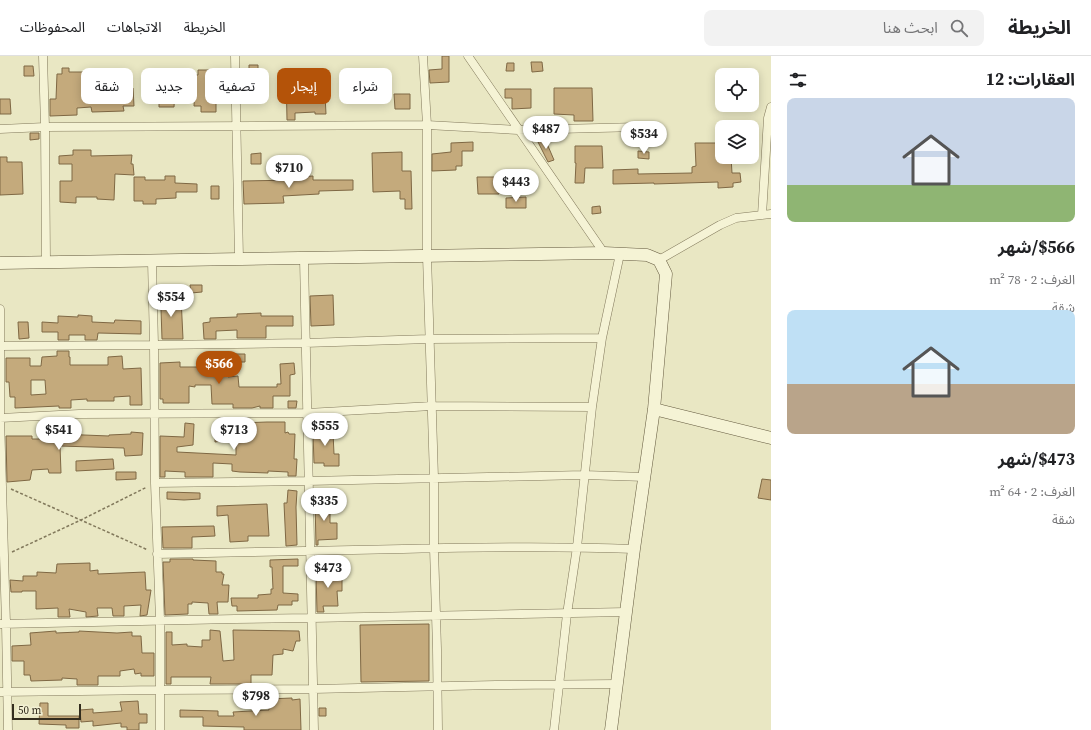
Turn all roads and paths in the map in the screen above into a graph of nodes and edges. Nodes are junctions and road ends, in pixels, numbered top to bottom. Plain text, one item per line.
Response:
1 (43, 56) edge
2 (235, 56) edge
3 (423, 56) edge
4 (468, 56) edge
5 (771, 108) edge
6 (427, 125) junction
7 (236, 126) junction
8 (45, 127) junction
9 (639, 127) dead end
10 (0, 129) edge
11 (518, 130) junction
12 (771, 214) edge
13 (762, 215) junction
14 (604, 253) junction
15 (620, 254) junction
16 (427, 256) junction
17 (304, 258) junction
18 (239, 260) junction
19 (659, 260) junction
20 (152, 261) junction
21 (46, 262) junction
22 (0, 263) edge
23 (0, 309) edge
24 (429, 338) junction
25 (602, 338) junction
26 (305, 342) junction
27 (154, 345) junction
28 (0, 346) edge
29 (432, 406) junction
30 (592, 407) junction
31 (654, 409) junction
32 (308, 413) junction
33 (154, 414) junction
34 (0, 418) edge
35 (771, 438) edge
36 (584, 475) junction
37 (645, 477) junction
38 (434, 478) junction
39 (308, 481) junction
40 (155, 483) junction
41 (1, 486) edge
42 (81, 520) junction
43 (577, 547) junction
44 (434, 548) junction
45 (634, 549) junction
46 (310, 550) junction
47 (157, 554) junction
48 (2, 555) edge
49 (626, 612) junction
50 (567, 614) junction
51 (436, 616) junction
52 (312, 618) junction
53 (160, 620) junction
54 (3, 624) edge
55 (560, 684) junction
56 (617, 684) junction
57 (438, 686) junction
58 (313, 689) junction
59 (161, 690) junction
60 (4, 692) edge
61 (8, 730) edge
62 (160, 730) edge
63 (314, 730) edge
64 (438, 730) edge
65 (554, 730) edge
66 (611, 730) edge

1 - 8 street
2 - 7 street
3 - 6 street
4 - 11 street
5 - 13 street
6 - 7 street
6 - 11 street
6 - 16 street
7 - 8 street
7 - 18 street
8 - 10 street
8 - 21 street
9 - 11 street
11 - 14 street
12 - 13 street
13 - 19 street
14 - 15 street
14 - 16 street
15 - 19 street
15 - 25 street
16 - 17 street
16 - 24 street
17 - 18 street
17 - 26 street
18 - 20 street
19 - 31 street
20 - 21 street
20 - 27 street
21 - 22 street
23 - 28 street
24 - 25 street
24 - 26 street
24 - 29 street
25 - 30 street
26 - 27 street
26 - 32 street
27 - 28 street
27 - 33 street
28 - 34 street
29 - 30 street
29 - 32 street
29 - 38 street
30 - 36 street
31 - 35 street
31 - 37 street
32 - 33 street
32 - 39 street
33 - 34 street
33 - 40 street
34 - 41 street
36 - 37 street
36 - 38 street
36 - 43 street
37 - 45 street
38 - 39 street
38 - 44 street
39 - 40 street
39 - 46 street
40 - 42 path
40 - 47 street
41 - 42 path
41 - 48 street
42 - 47 path
42 - 48 path
43 - 44 street
43 - 45 street
43 - 50 street
44 - 46 street
44 - 51 street
45 - 49 street
46 - 47 street
46 - 52 street
47 - 53 street
48 - 54 street
49 - 50 street
49 - 56 street
50 - 51 street
50 - 55 street
51 - 52 street
51 - 57 street
52 - 53 street
52 - 58 street
53 - 54 street
53 - 59 street
54 - 60 street
55 - 56 street
55 - 57 street
55 - 65 street
56 - 66 street
57 - 58 street
57 - 64 street
58 - 59 street
58 - 63 street
59 - 60 street
59 - 62 street
60 - 61 street

